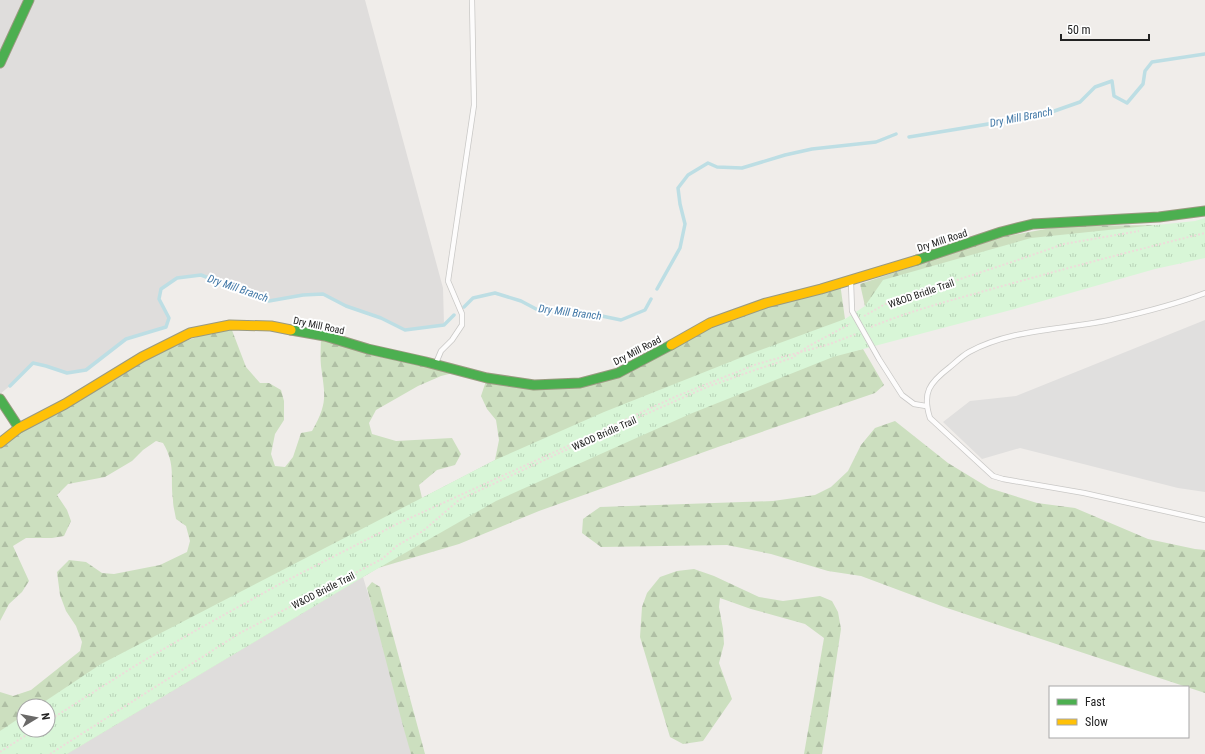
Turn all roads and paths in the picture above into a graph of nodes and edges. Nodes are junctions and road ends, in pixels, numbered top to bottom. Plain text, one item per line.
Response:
1 (29, 0) edge
2 (472, 0) edge
3 (0, 63) edge
4 (1205, 211) edge
5 (1146, 230) dead end
6 (1205, 233) edge
7 (851, 280) junction
8 (1205, 293) edge
9 (857, 321) junction
10 (863, 331) junction
11 (801, 351) junction
12 (435, 364) junction
13 (0, 399) edge
14 (926, 406) junction
15 (19, 428) junction
16 (0, 444) edge
17 (1205, 520) edge
18 (56, 716) edge
19 (22, 738) edge
20 (0, 752) edge
21 (50, 754) edge

1 - 3 street
2 - 12 lane
4 - 7 street, Dry Mill Road
5 - 9 path, W&OD Bridle Trail
6 - 10 path
7 - 9 lane
7 - 12 street, Dry Mill Road
8 - 14 lane
9 - 10 lane
9 - 11 path, W&OD Bridle Trail
10 - 11 path
10 - 14 lane
11 - 18 path
11 - 21 path, W&OD Bridle Trail
12 - 15 street, Dry Mill Road
13 - 15 street
14 - 17 lane
15 - 16 street, Dry Mill Road
19 - 20 path

